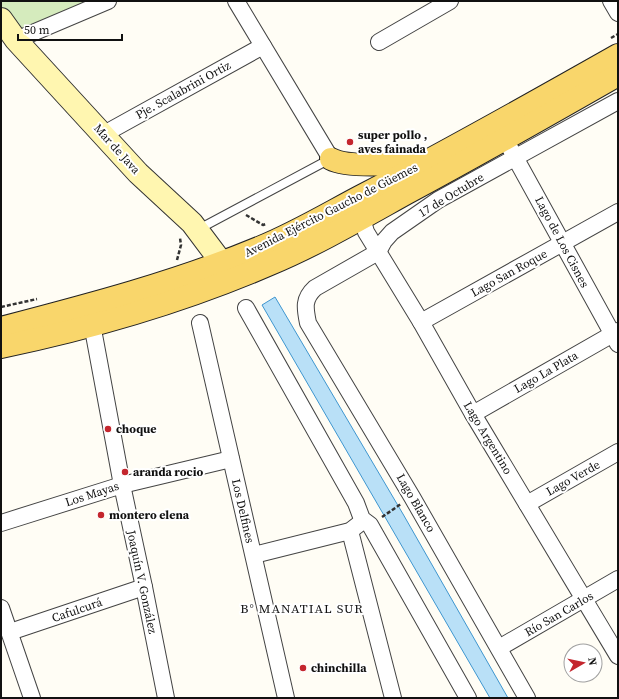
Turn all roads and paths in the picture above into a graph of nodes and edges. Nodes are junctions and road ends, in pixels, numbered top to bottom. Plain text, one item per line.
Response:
1 (108, 1) edge
2 (236, 1) edge
3 (611, 1) edge
4 (440, 3) edge
5 (618, 13) edge
6 (1, 19) edge
7 (618, 34) edge
8 (16, 40) junction
9 (379, 42) dead end
10 (263, 46) junction
11 (611, 48) edge
12 (618, 75) edge
13 (618, 100) edge
14 (104, 134) junction
15 (510, 148) junction
16 (331, 159) junction
17 (430, 161) junction
18 (237, 209) junction
19 (618, 212) edge
20 (362, 218) junction
21 (270, 222) dead end
22 (195, 227) junction
23 (562, 243) junction
24 (378, 252) junction
25 (174, 264) dead end
26 (226, 272) junction
27 (118, 296) junction
28 (40, 299) dead end
29 (1, 307) edge
30 (246, 308) dead end
31 (305, 309) joint
32 (421, 322) junction
33 (200, 323) dead end
34 (92, 325) junction
35 (1, 328) edge
36 (616, 336) edge
37 (1, 347) edge
38 (473, 414) junction
39 (618, 452) edge
40 (231, 459) junction
41 (122, 485) junction
42 (412, 497) junction
43 (527, 504) junction
44 (366, 522) junction
45 (1, 523) edge
46 (350, 531) junction
47 (254, 555) junction
48 (618, 579) edge
49 (144, 587) junction
50 (584, 599) junction
51 (1, 608) edge
52 (10, 632) junction
53 (499, 648) junction
54 (618, 656) edge
55 (32, 698) edge
56 (166, 698) edge
57 (286, 698) edge
58 (393, 698) edge
59 (468, 698) edge
60 (527, 698) edge

1 - 8 street
2 - 10 street
3 - 5 street
4 - 9 street
6 - 8 street, Mar de Java
7 - 11 path
8 - 14 street, Mar de Java
10 - 14 street, Pje. Scalabrini Ortiz
10 - 16 street
11 - 17 main road, Avenida Ejército Gaucho de Güemes
12 - 15 main road, Avenida Ejército Gaucho de Güemes
13 - 15 street, 17 de Octubre
14 - 22 street, Mar de Java
15 - 20 main road, Avenida Ejército Gaucho de Güemes
15 - 23 street, Lago de Los Cisnes
15 - 24 street, 17 de Octubre
16 - 17 main road
16 - 18 lane
17 - 26 main road, Avenida Ejército Gaucho de Güemes
18 - 21 path
18 - 22 lane
19 - 23 street, Lago San Roque
20 - 24 street, Lago Argentino
20 - 26 main road, Avenida Ejército Gaucho de Güemes
22 - 25 path
22 - 26 street, Mar de Java
23 - 32 street, Lago San Roque
23 - 36 street, Lago de Los Cisnes
24 - 31 street, 17 de Octubre
24 - 32 street, Lago Argentino
26 - 27 main road, Avenida Ejército Gaucho de Güemes
26 - 34 main road, Avenida Ejército Gaucho de Güemes
27 - 34 street
27 - 35 main road, Avenida Ejército Gaucho de Güemes
28 - 29 path
30 - 44 street
31 - 42 street, Lago Blanco
32 - 38 street, Lago Argentino
33 - 40 street, Los Delfines
34 - 37 main road, Avenida Ejército Gaucho de Güemes
34 - 41 street, Joaquín V. González
36 - 38 street, Lago La Plata
38 - 43 street, Lago Argentino
39 - 43 street, Lago Verde
40 - 41 street, Los Mayas
40 - 47 street, Los Delfines
41 - 45 street, Los Mayas
41 - 49 street, Joaquín V. González
42 - 44 path
42 - 53 street, Lago Blanco
43 - 50 street, Lago Argentino
44 - 46 street
44 - 59 street
46 - 47 street
46 - 58 street
47 - 57 street, Los Delfines
48 - 50 street, Río San Carlos
49 - 52 street, Cafulcurá
49 - 56 street, Joaquín V. González
50 - 53 street, Río San Carlos
50 - 54 street, Lago Argentino
51 - 52 street
52 - 55 street
53 - 60 street, Lago Blanco

